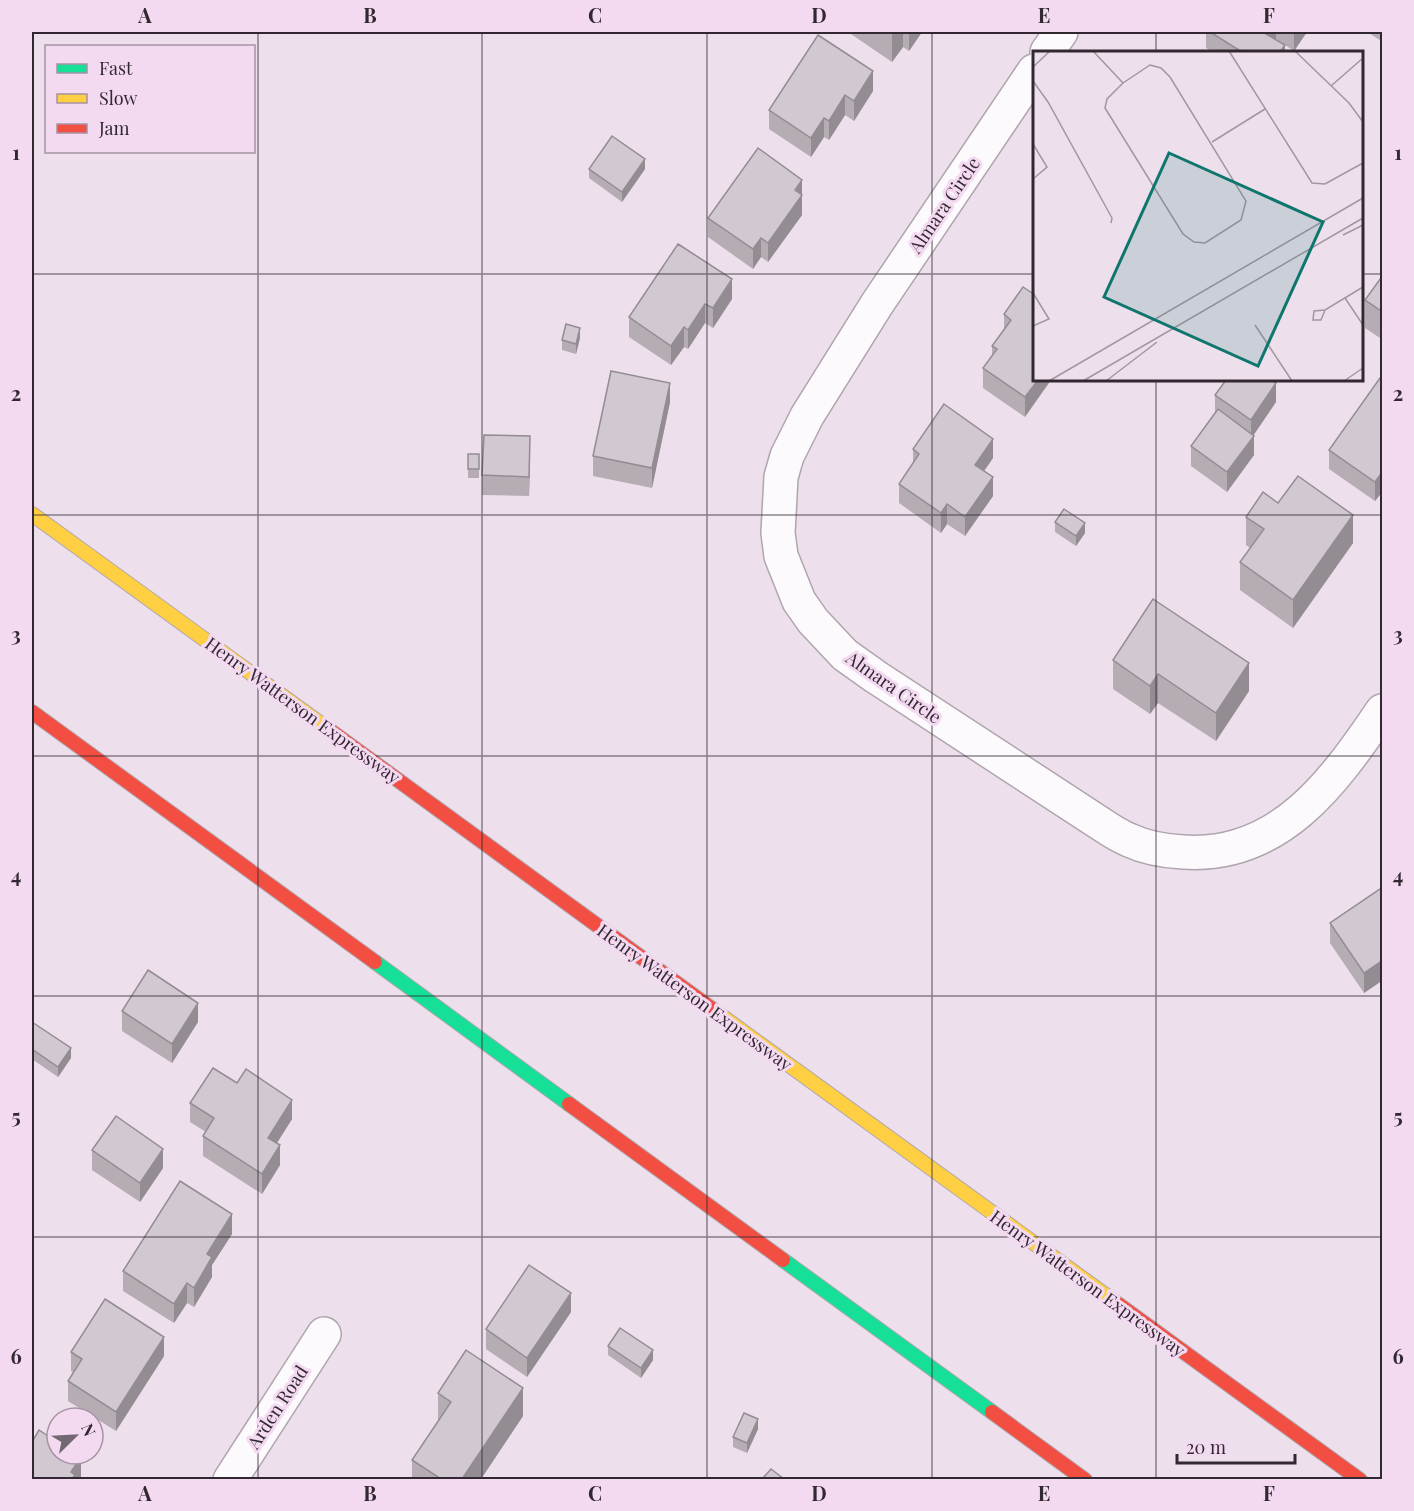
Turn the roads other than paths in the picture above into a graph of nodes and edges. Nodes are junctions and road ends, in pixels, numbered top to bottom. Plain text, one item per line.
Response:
1 (1061, 32) edge
2 (1048, 51) edge
3 (1033, 74) edge
4 (32, 514) edge
5 (1383, 711) edge
6 (33, 713) edge
7 (324, 1334) dead end
8 (230, 1479) edge
9 (1085, 1479) edge
10 (1360, 1479) edge

1 - 2 street
3 - 5 street, Almara Circle
4 - 10 highway, Henry Watterson Expressway
6 - 9 highway
7 - 8 street, Arden Road

